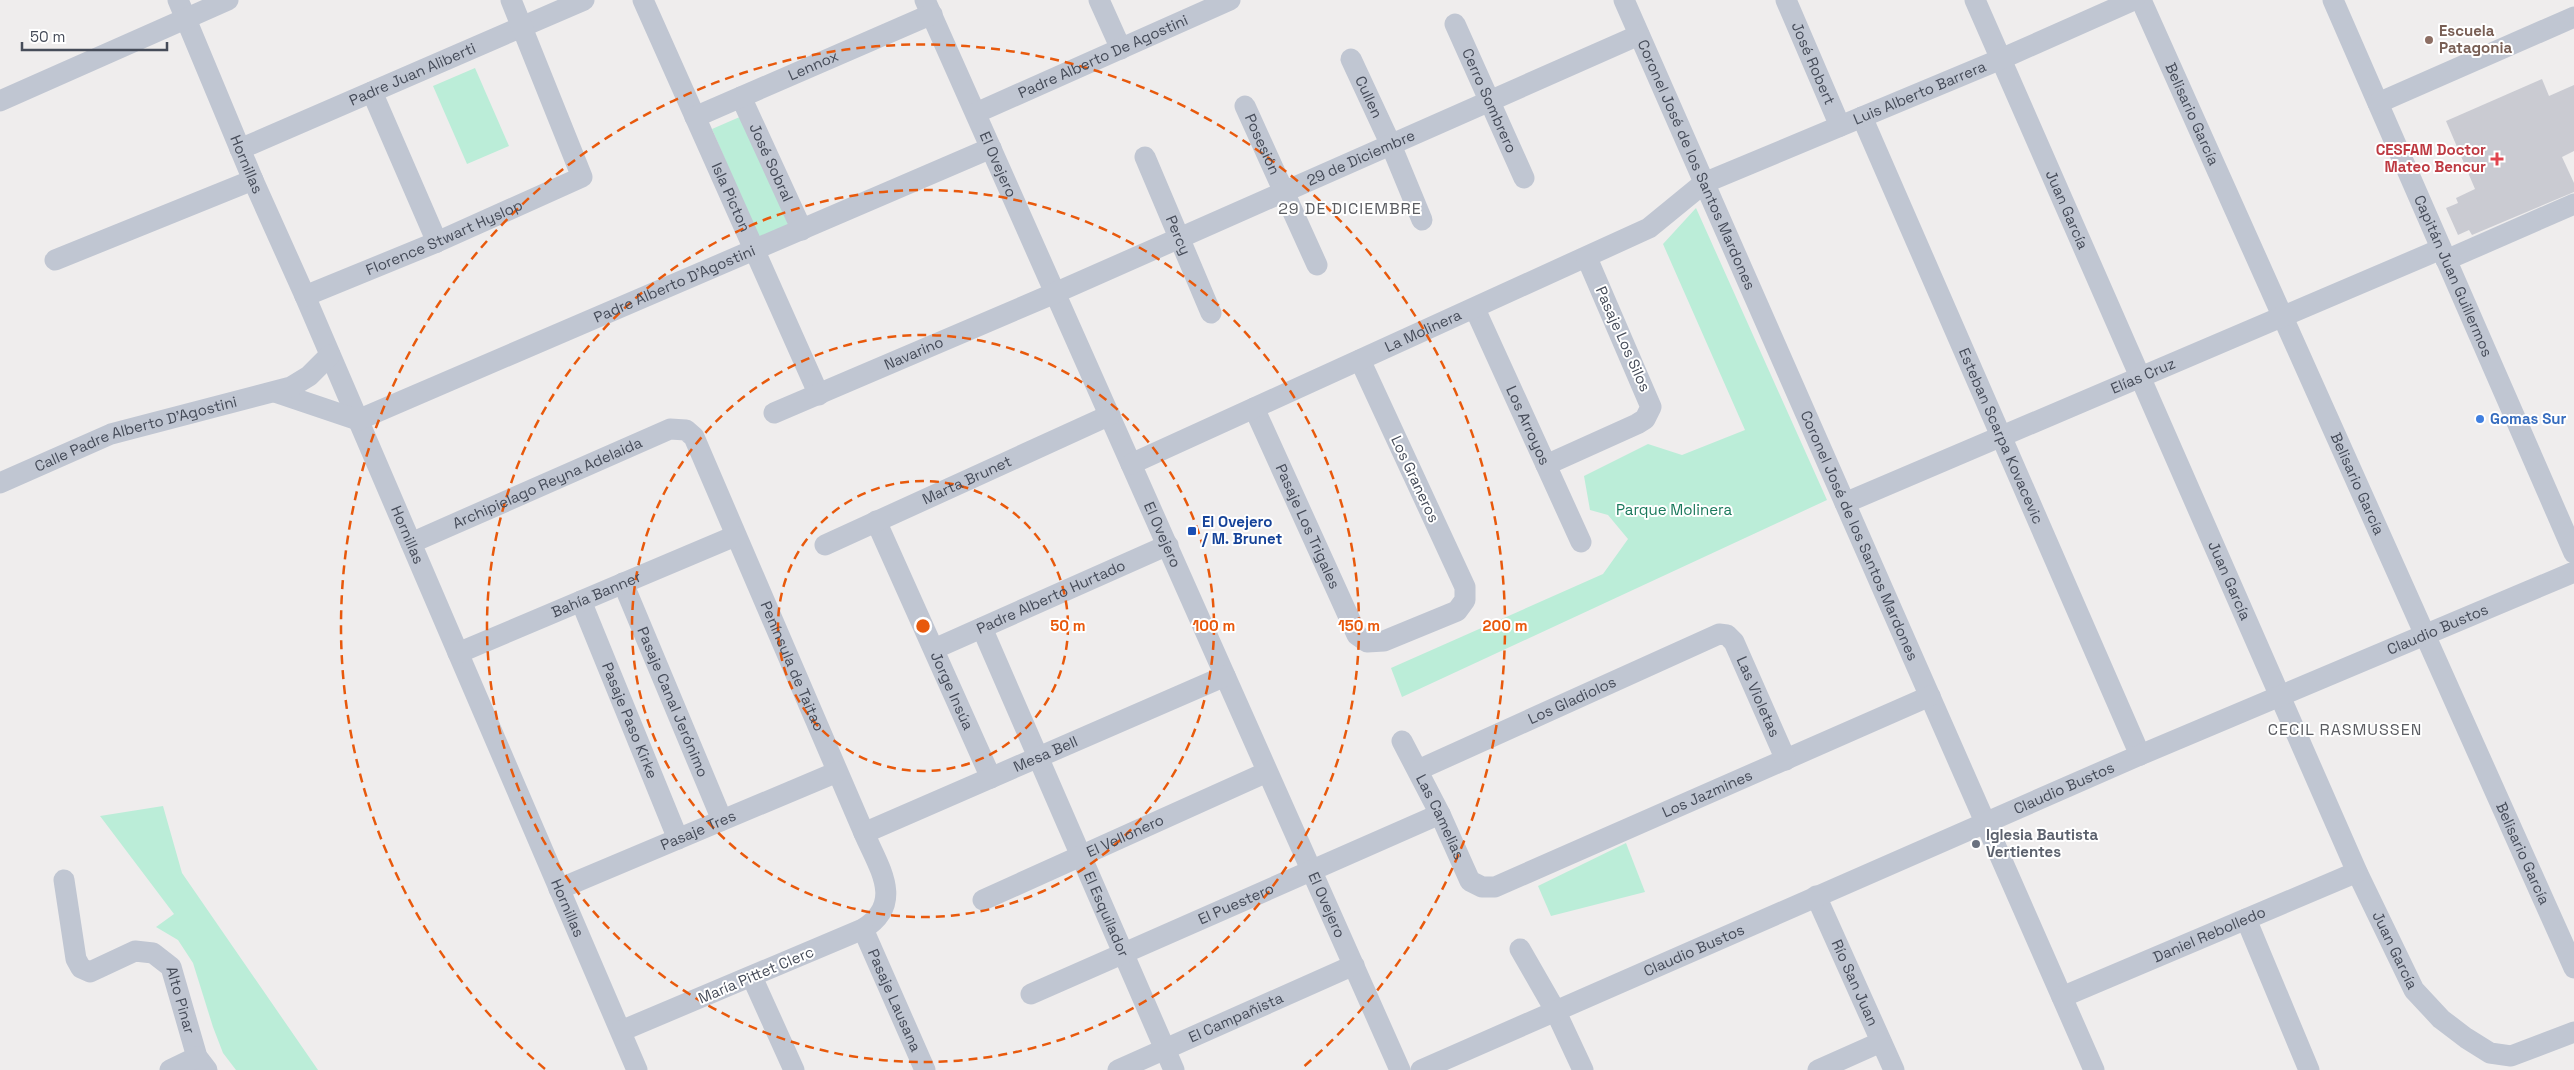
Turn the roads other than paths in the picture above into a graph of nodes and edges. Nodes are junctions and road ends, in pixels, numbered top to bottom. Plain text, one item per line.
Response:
1 (228, 0) edge
2 (512, 0) edge
3 (584, 0) edge
4 (643, 0) edge
5 (1099, 0) edge
6 (1230, 0) edge
7 (1786, 0) edge
8 (1975, 0) edge
9 (2333, 0) edge
10 (1627, 1) edge
11 (2133, 1) edge
12 (929, 7) edge
13 (182, 9) edge
14 (2574, 17) edge
15 (1455, 24) dead end
16 (524, 26) junction
17 (1640, 35) junction
18 (1121, 49) junction
19 (1351, 59) dead end
20 (2001, 59) junction
21 (372, 92) junction
22 (741, 97) junction
23 (0, 101) edge
24 (1490, 101) junction
25 (2378, 103) junction
26 (1245, 106) dead end
27 (976, 113) junction
28 (695, 117) junction
29 (1862, 117) junction
30 (1840, 126) junction
31 (1391, 145) junction
32 (991, 148) junction
33 (240, 149) junction
34 (1145, 157) dead end
35 (1524, 178) dead end
36 (253, 180) junction
37 (1704, 182) junction
38 (1284, 193) junction
39 (2574, 204) edge
40 (1422, 220) dead end
41 (802, 230) junction
42 (1179, 239) junction
43 (437, 242) junction
44 (754, 250) junction
45 (2444, 254) junction
46 (1587, 258) junction
47 (55, 260) dead end
48 (1317, 265) dead end
49 (1056, 294) junction
50 (305, 296) junction
51 (1475, 309) junction
52 (1211, 313) dead end
53 (2282, 316) junction
54 (330, 355) junction
55 (1360, 360) junction
56 (2140, 377) junction
57 (275, 392) junction
58 (819, 395) junction
59 (1254, 408) junction
60 (774, 413) dead end
61 (1110, 415) junction
62 (358, 420) junction
63 (686, 430) joint
64 (2001, 436) junction
65 (1131, 464) junction
66 (1546, 465) junction
67 (0, 483) edge
68 (1845, 503) junction
69 (876, 521) junction
70 (735, 536) junction
71 (410, 542) junction
72 (1580, 542) dead end
73 (825, 545) dead end
74 (1168, 545) junction
75 (2574, 553) edge
76 (2574, 572) edge
77 (623, 583) junction
78 (580, 602) junction
79 (982, 628) junction
80 (1727, 635) joint
81 (2425, 636) junction
82 (1367, 642) joint
83 (934, 650) junction
84 (458, 653) junction
85 (1225, 676) junction
86 (1930, 696) junction
87 (2280, 697) junction
88 (1402, 741) dead end
89 (2140, 755) junction
90 (1039, 758) junction
91 (1786, 760) junction
92 (1418, 770) junction
93 (837, 772) junction
94 (1267, 772) junction
95 (991, 778) junction
96 (1440, 814) junction
97 (722, 820) junction
98 (1986, 822) junction
99 (864, 834) junction
100 (678, 839) junction
101 (1081, 855) junction
102 (1312, 871) junction
103 (2357, 872) junction
104 (64, 880) dead end
105 (1482, 887) joint
106 (559, 889) junction
107 (1816, 896) junction
108 (983, 900) dead end
109 (884, 907) joint
110 (2246, 919) junction
111 (863, 929) junction
112 (1520, 950) dead end
113 (1124, 953) junction
114 (1354, 965) junction
115 (2574, 968) edge
116 (752, 977) junction
117 (1031, 994) dead end
118 (2062, 997) junction
119 (1555, 1010) junction
120 (620, 1031) junction
121 (2574, 1032) edge
122 (1882, 1042) junction
123 (1166, 1049) junction
124 (202, 1063) edge
125 (2514, 1063) edge
126 (170, 1070) edge
127 (637, 1070) edge
128 (794, 1070) edge
129 (926, 1070) edge
130 (1118, 1070) edge
131 (1174, 1070) edge
132 (1400, 1070) edge
133 (1421, 1070) edge
134 (1583, 1070) edge
135 (1818, 1070) edge
136 (1894, 1070) edge
137 (2094, 1070) edge
138 (2309, 1070) edge

1 - 13 street
2 - 16 street
3 - 16 street, Padre Juan Aliberti
4 - 28 street, Isla Picton
5 - 18 street
6 - 18 street, Padre Alberto De Agostini
7 - 30 street, José Robert
8 - 20 street, Juan García
9 - 25 street, Capitán Juan Guillermos
10 - 17 street, Coronel José de los Santos Mardones
11 - 20 street, Luis Alberto Barrera
11 - 53 street, Belisario García
12 - 22 street, Lennox
12 - 27 street, El Ovejero
13 - 23 street
13 - 33 street, Hornillas
14 - 25 street
15 - 24 street, Cerro Sombrero
16 - 21 street, Padre Juan Aliberti
16 - 43 street, Florence Stwart Hyslop
17 - 24 street, 29 de Diciembre
17 - 37 street, Coronel José de los Santos Mardones
18 - 27 street, Padre Alberto De Agostini
19 - 31 street, Cullen
20 - 29 street, Luis Alberto Barrera
20 - 56 street, Juan García
21 - 33 street, Padre Juan Aliberti
21 - 43 street
22 - 28 street, Lennox
22 - 41 street, José Sobral
24 - 31 street, 29 de Diciembre
24 - 35 street, Cerro Sombrero
25 - 45 street, Capitán Juan Guillermos
26 - 38 street, Posesión
27 - 32 street, El Ovejero
28 - 44 street, Isla Picton
29 - 30 street, Luis Alberto Barrera
29 - 64 street, Esteban Scarpa Kovacevic
30 - 37 street, Luis Alberto Barrera
31 - 38 street, 29 de Diciembre
31 - 40 street, Cullen
32 - 41 street, Padre Alberto D'Agostini
32 - 49 street, El Ovejero
33 - 36 street, Hornillas
34 - 42 street, Percy
36 - 47 street
36 - 50 street, Hornillas
37 - 46 street, La Molinera
37 - 68 street, Coronel José de los Santos Mardones
38 - 42 street, 29 de Diciembre
38 - 48 street, Posesión
39 - 45 street, Elías Cruz
41 - 44 street, Padre Alberto D'Agostini
42 - 49 street, 29 de Diciembre
42 - 52 street, Percy
43 - 50 street, Florence Stwart Hyslop
44 - 58 street, Isla Picton
44 - 62 street, Padre Alberto D'Agostini
45 - 53 street, Elías Cruz
45 - 75 street, Capitán Juan Guillermos
46 - 51 street, La Molinera
46 - 66 street, Pasaje Los Silos
49 - 58 street, Navarino
49 - 61 street, El Ovejero
50 - 54 street, Hornillas
51 - 55 street, La Molinera
51 - 66 street, Los Arroyos
53 - 56 street, Elías Cruz
53 - 81 street, Belisario García
54 - 57 street, Calle Padre Alberto D'Agostini
54 - 62 street, Hornillas
55 - 59 street, La Molinera
55 - 82 street, Los Graneros
56 - 64 street, Elías Cruz
56 - 87 street, Juan García
57 - 62 street
57 - 67 street, Calle Padre Alberto D'Agostini
58 - 60 street, Navarino
59 - 65 street, La Molinera
59 - 82 street, Pasaje Los Trigales
61 - 65 street, El Ovejero
61 - 69 street, Marta Brunet
62 - 71 street, Hornillas
63 - 70 street, Península de Taitao
63 - 71 street, Archipielago Reyna Adelaida
64 - 68 street, Elías Cruz
64 - 89 street, Esteban Scarpa Kovacevic
65 - 74 street, El Ovejero
66 - 72 street, Los Arroyos
68 - 86 street, Coronel José de los Santos Mardones
69 - 73 street, Marta Brunet
69 - 83 street, Jorge Insúa
70 - 77 street, Bahía Banner
70 - 93 street, Península de Taitao
71 - 84 street, Hornillas
74 - 79 street, Padre Alberto Hurtado
74 - 85 street, El Ovejero
76 - 81 street, Claudio Bustos
77 - 78 street, Bahía Banner
77 - 97 street, Pasaje Canal Jerónimo
78 - 84 street, Bahía Banner
78 - 100 street, Pasaje Paso Kirke
79 - 83 street, Padre Alberto Hurtado
79 - 90 street, El Esquilador
80 - 91 street, Las Violetas
80 - 92 street, Los Gladiolos
81 - 87 street, Claudio Bustos
81 - 115 street, Belisario García
83 - 95 street, Jorge Insúa
84 - 106 street, Hornillas
85 - 90 street, Mesa Bell
85 - 94 street, El Ovejero
86 - 91 street, Los Jazmines
86 - 98 street, Coronel José de los Santos Mardones
87 - 89 street, Claudio Bustos
87 - 103 street, Juan García
88 - 92 street, Las Camelias
89 - 98 street, Claudio Bustos
90 - 95 street, Mesa Bell
90 - 101 street, El Esquilador
91 - 105 street, Los Jazmines
92 - 96 street, Las Camelias
93 - 97 street, Pasaje Tres
93 - 99 street, Península de Taitao
94 - 101 street, El Vellonero
94 - 102 street, El Ovejero
95 - 99 street, Mesa Bell
96 - 102 street, El Puestero
96 - 105 street, Las Camelias
97 - 100 street, Pasaje Tres
98 - 107 street, Claudio Bustos
98 - 118 street, Coronel José de los Santos Mardones
99 - 109 street, Península de Taitao
100 - 106 street, Pasaje Tres
101 - 108 street, El Vellonero
101 - 113 street, El Esquilador
102 - 113 street, El Puestero
102 - 114 street, El Ovejero
103 - 110 street, Daniel Rebolledo
103 - 125 street, Juan García
104 - 124 street, Alto Pinar
106 - 120 street, Hornillas
107 - 119 street, Claudio Bustos
107 - 122 street, Río San Juan
109 - 111 street, María Pittet Clerc
110 - 118 street, Daniel Rebolledo
110 - 138 street
111 - 116 street, María Pittet Clerc
111 - 129 street, Pasaje Lausana
112 - 119 street
113 - 117 street, El Puestero
113 - 123 street, El Esquilador
114 - 123 street, El Campañista
114 - 132 street, El Ovejero
116 - 120 street, María Pittet Clerc
116 - 128 street
118 - 137 street, Coronel José de los Santos Mardones
119 - 133 street, Claudio Bustos
119 - 134 street
120 - 127 street, Hornillas
121 - 125 street
122 - 135 street
122 - 136 street, Río San Juan
123 - 130 street, El Campañista
123 - 131 street, El Esquilador
124 - 126 street

